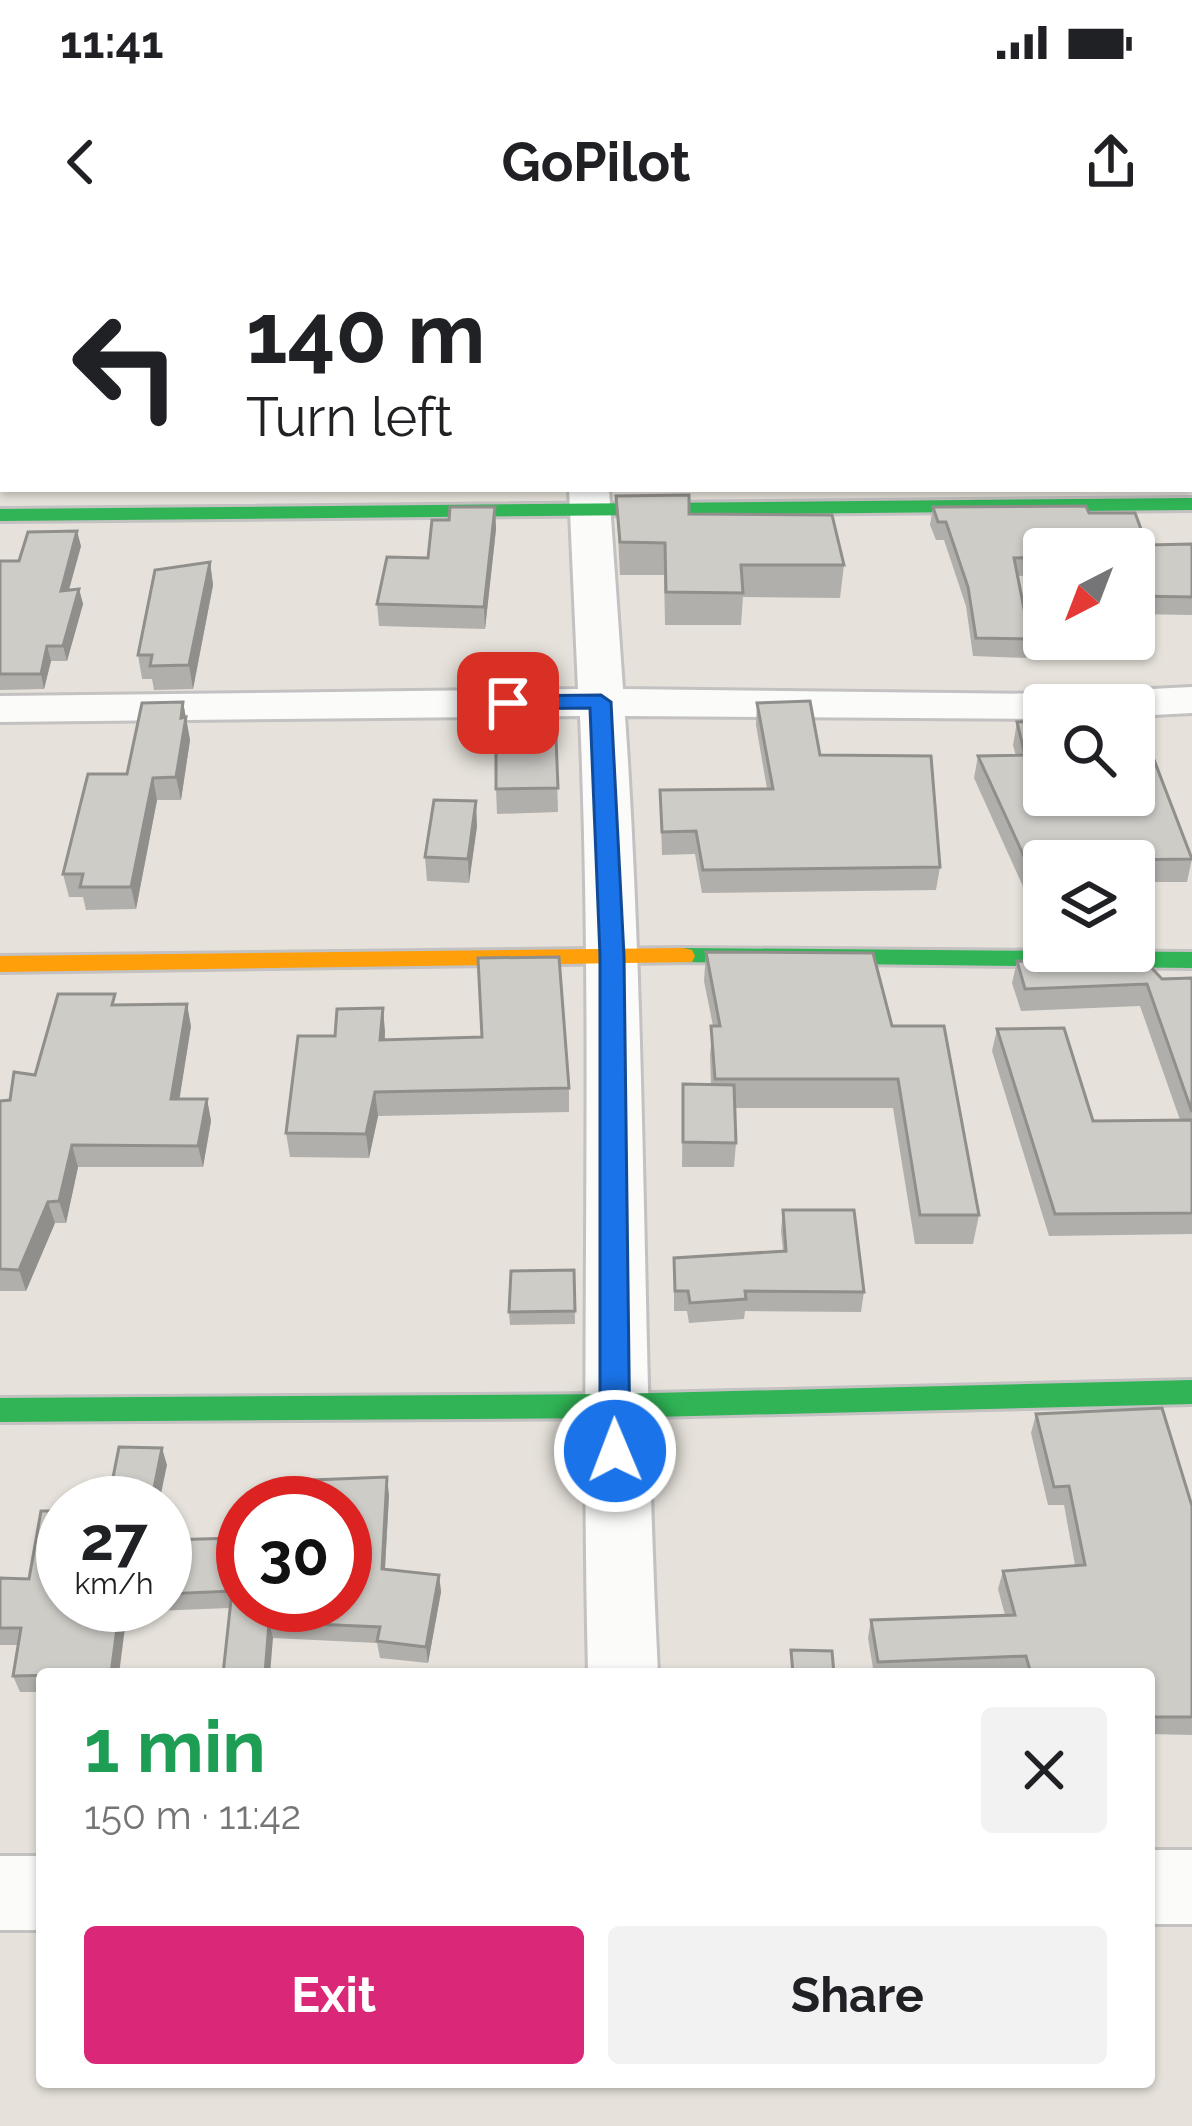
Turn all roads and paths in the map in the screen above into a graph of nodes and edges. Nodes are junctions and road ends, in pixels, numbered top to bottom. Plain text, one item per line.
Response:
1 (590, 500) edge
2 (1192, 505) edge
3 (0, 514) edge
4 (1192, 700) edge
5 (1155, 701) edge
6 (601, 702) junction
7 (1023, 706) edge
8 (0, 709) edge
9 (612, 956) junction
10 (1192, 960) edge
11 (0, 964) edge
12 (1192, 1392) edge
13 (614, 1406) junction
14 (0, 1409) edge
15 (623, 1668) edge
16 (1155, 1887) edge
17 (1192, 1887) edge
18 (0, 1893) edge
19 (36, 1893) edge

1 - 2 street
1 - 3 street
1 - 6 street
4 - 5 street
6 - 7 street
6 - 8 street
6 - 9 street
9 - 10 street
9 - 11 street
9 - 13 street
12 - 13 street
13 - 14 street
13 - 15 street
16 - 17 street
18 - 19 street

